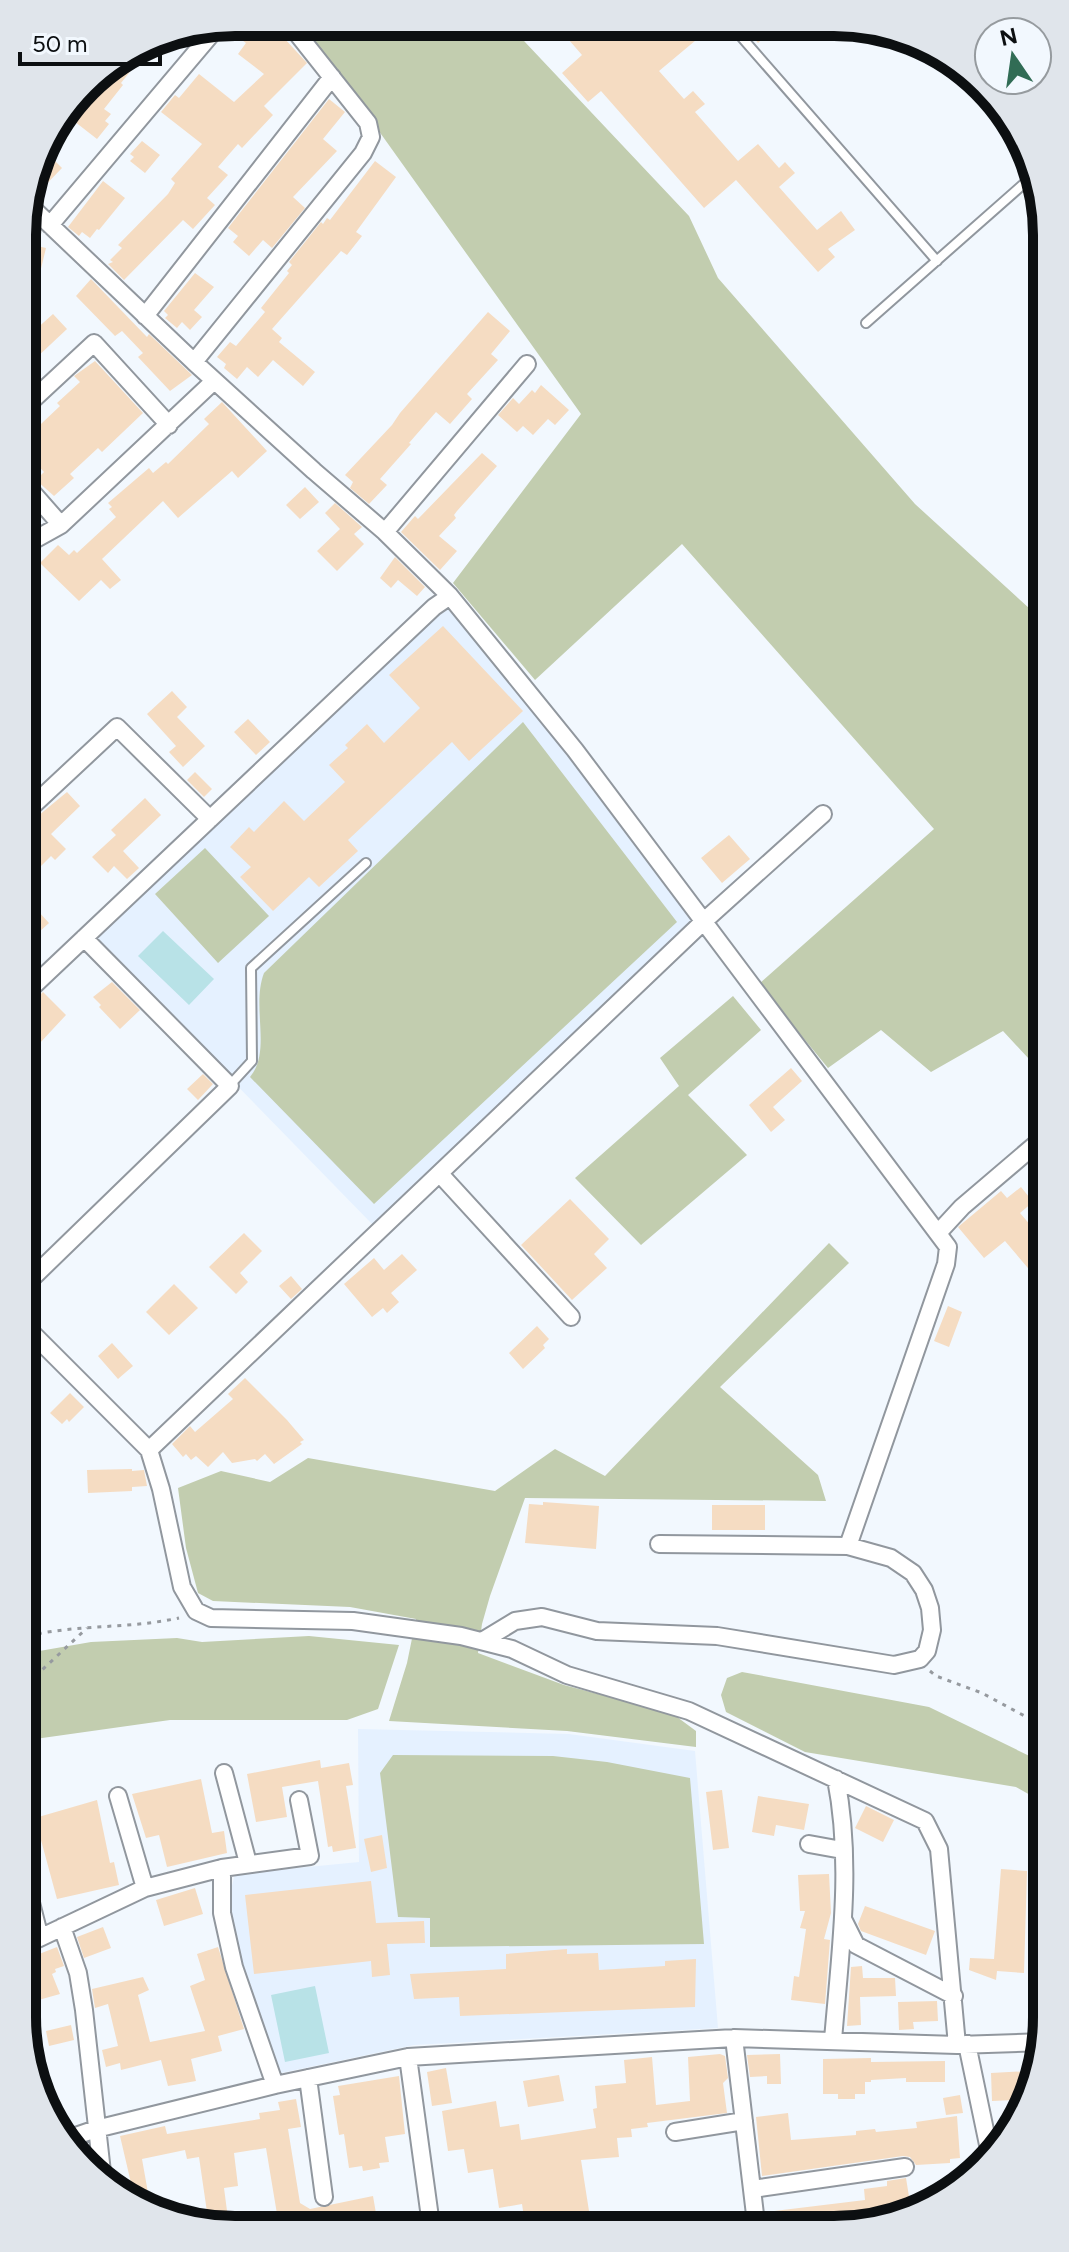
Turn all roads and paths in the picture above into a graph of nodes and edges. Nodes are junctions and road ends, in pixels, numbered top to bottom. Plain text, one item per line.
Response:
1 (299, 36) edge
2 (741, 36) edge
3 (208, 38) edge
4 (332, 77) junction
5 (1025, 182) edge
6 (37, 213) edge
7 (50, 225) junction
8 (937, 261) junction
9 (145, 316) junction
10 (866, 323) dead end
11 (194, 362) junction
12 (527, 364) dead end
13 (214, 381) junction
14 (36, 397) edge
15 (169, 425) junction
16 (36, 497) edge
17 (61, 525) junction
18 (385, 532) junction
19 (36, 539) edge
20 (450, 596) junction
21 (36, 803) edge
22 (823, 814) dead end
23 (210, 819) junction
24 (366, 863) dead end
25 (703, 922) junction
26 (84, 938) junction
27 (36, 984) edge
28 (230, 1086) junction
29 (1033, 1147) edge
30 (440, 1174) junction
31 (938, 1233) junction
32 (36, 1274) edge
33 (571, 1317) dead end
34 (36, 1337) edge
35 (149, 1450) junction
36 (659, 1544) dead end
37 (848, 1546) junction
38 (196, 1611) junction
39 (87, 1628) junction
40 (36, 1635) edge
41 (482, 1641) junction
42 (920, 1659) junction
43 (36, 1676) edge
44 (1033, 1721) edge
45 (224, 1773) dead end
46 (836, 1779) junction
47 (118, 1796) dead end
48 (299, 1800) dead end
49 (809, 1844) dead end
50 (842, 1850) junction
51 (248, 1863) junction
52 (222, 1868) junction
53 (145, 1888) junction
54 (843, 1920) junction
55 (62, 1927) junction
56 (36, 1939) edge
57 (954, 1996) junction
58 (734, 2038) junction
59 (833, 2040) junction
60 (1031, 2042) edge
61 (962, 2045) junction
62 (408, 2057) junction
63 (308, 2078) junction
64 (275, 2085) junction
65 (744, 2121) junction
66 (96, 2129) junction
67 (675, 2132) dead end
68 (76, 2136) edge
69 (987, 2144) edge
70 (101, 2164) edge
71 (905, 2167) dead end
72 (753, 2189) junction
73 (324, 2197) dead end
74 (430, 2216) edge
75 (755, 2216) edge

1 - 4 street
2 - 8 lane
3 - 7 street
4 - 9 street
4 - 11 street
5 - 8 lane
6 - 7 street
7 - 9 street
8 - 10 lane
9 - 11 street
11 - 13 street
12 - 18 street
13 - 15 street
13 - 18 street
14 - 15 street
15 - 17 street
16 - 17 street
17 - 19 street
18 - 20 street
20 - 23 street
20 - 25 street
21 - 23 street
22 - 25 street
23 - 26 street
24 - 28 lane
25 - 30 street
25 - 31 street
26 - 27 street
26 - 28 street
28 - 32 street
29 - 31 street
30 - 33 street
30 - 35 street
31 - 37 street
34 - 35 street
35 - 38 street
36 - 37 street
37 - 42 street
38 - 39 path
38 - 41 street
39 - 40 path
39 - 43 path
41 - 42 street
41 - 46 street
42 - 44 path
45 - 51 street
46 - 50 street
46 - 57 street
47 - 53 street
48 - 51 street
49 - 50 street
50 - 54 street
51 - 52 street
52 - 53 street
52 - 64 street
53 - 55 street
54 - 57 street
54 - 59 street
55 - 56 street
55 - 66 street
57 - 61 street
58 - 59 street
58 - 62 street
58 - 65 street
59 - 61 street
60 - 61 street
61 - 69 street
62 - 63 street
62 - 74 street
63 - 64 street
63 - 73 street
64 - 66 street
65 - 67 street
65 - 72 street
66 - 68 street
66 - 70 street
71 - 72 street
72 - 75 street

